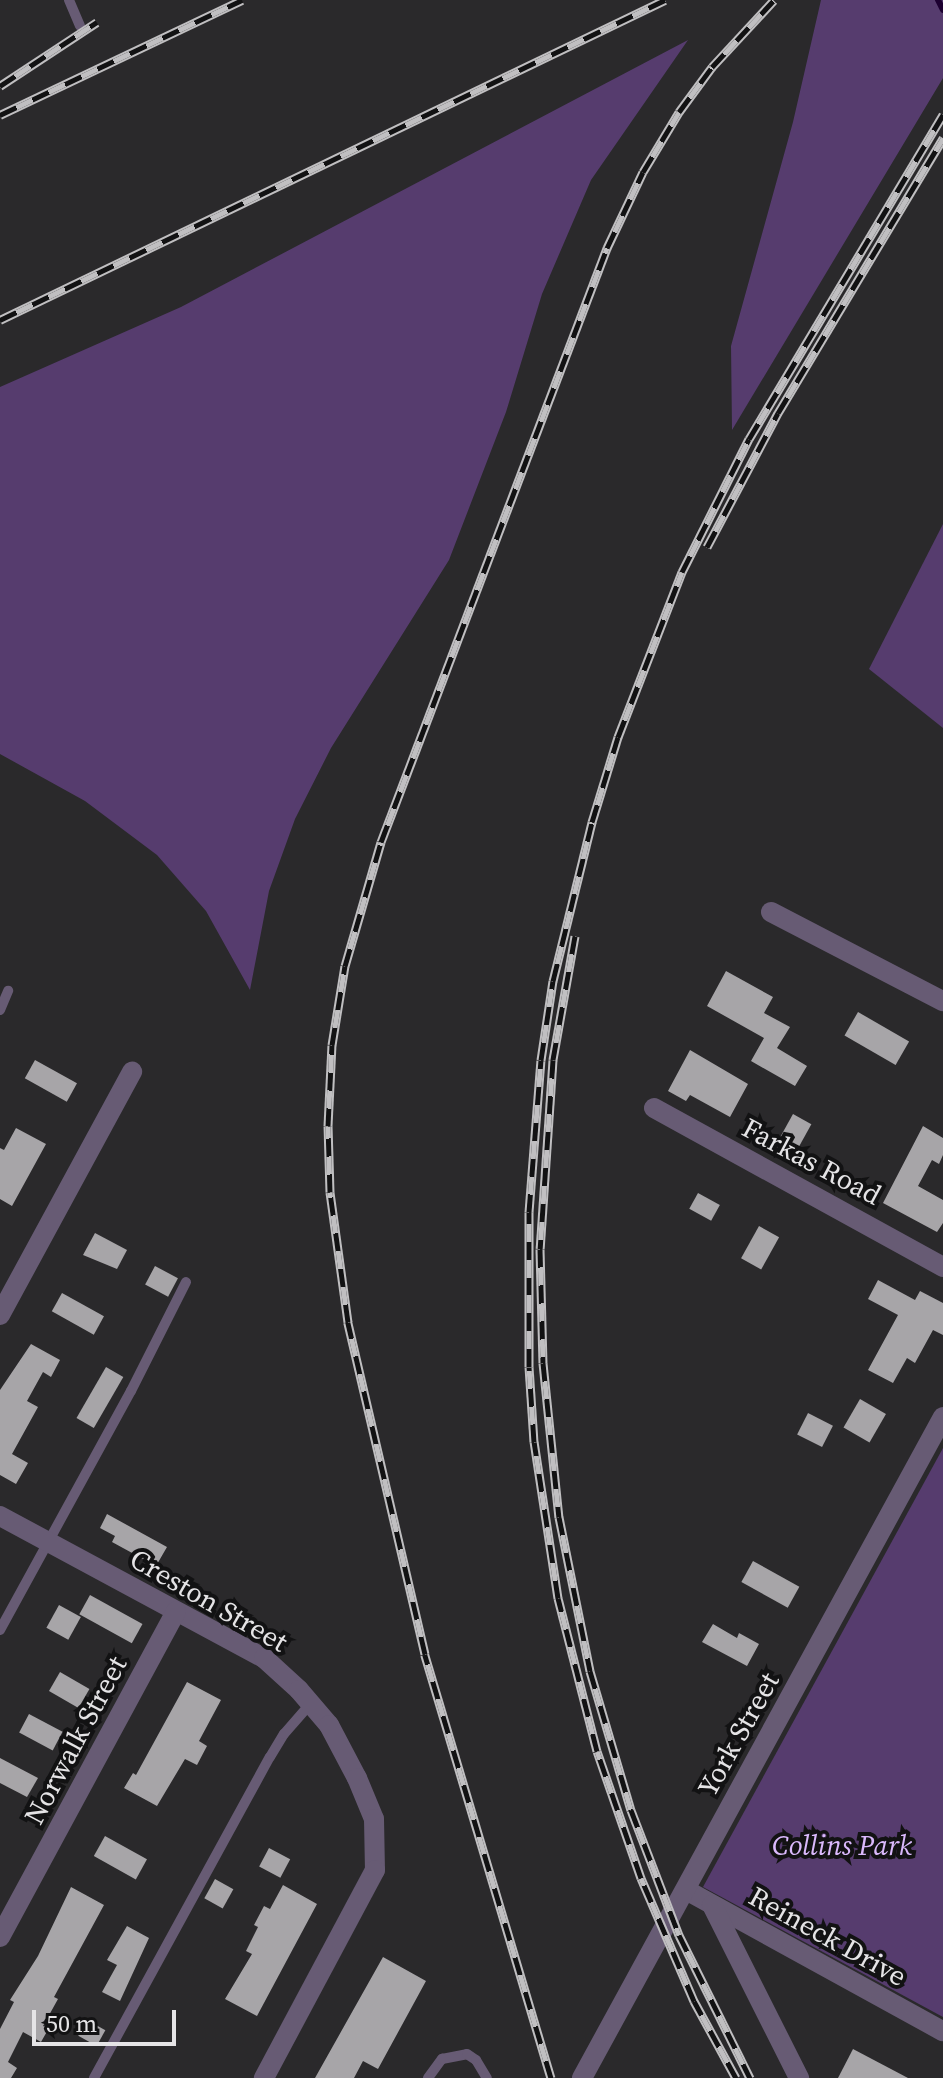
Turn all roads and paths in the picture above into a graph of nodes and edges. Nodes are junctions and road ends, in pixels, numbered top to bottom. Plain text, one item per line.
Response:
1 (69, 0) edge
2 (80, 26) dead end
3 (771, 912) dead end
4 (8, 991) dead end
5 (943, 1001) edge
6 (0, 1010) edge
7 (132, 1072) dead end
8 (654, 1108) dead end
9 (943, 1267) edge
10 (186, 1282) dead end
11 (0, 1315) edge
12 (943, 1417) edge
13 (0, 1516) edge
14 (47, 1542) junction
15 (176, 1612) junction
16 (0, 1630) edge
17 (311, 1703) junction
18 (686, 1890) junction
19 (712, 1905) junction
20 (0, 1937) edge
21 (943, 2031) edge
22 (94, 2078) edge
23 (264, 2078) edge
24 (428, 2078) edge
25 (487, 2078) edge
26 (582, 2078) edge
27 (799, 2078) edge

1 - 2 lane
3 - 5 street
4 - 6 lane
7 - 11 street
8 - 9 street, Farkas Road
10 - 14 lane
12 - 18 street, York Street
13 - 14 street, Creston Street
14 - 15 street, Creston Street
14 - 16 lane
15 - 17 street, Creston Street
15 - 20 street, Norwalk Street
17 - 22 lane
17 - 23 street, Creston Street
18 - 19 street, Reineck Drive
18 - 26 street, York Street
19 - 21 street, Reineck Drive
19 - 27 street
24 - 25 lane

